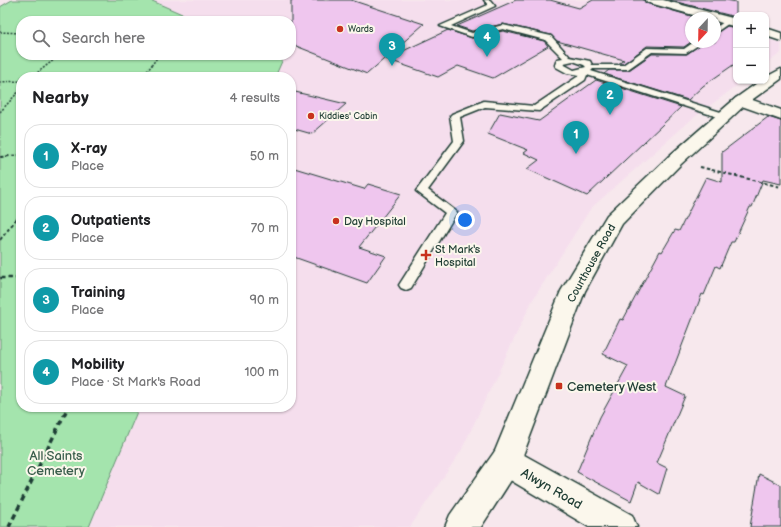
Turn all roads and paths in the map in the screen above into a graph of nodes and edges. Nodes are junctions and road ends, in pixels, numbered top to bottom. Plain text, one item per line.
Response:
1 (487, 0) edge
2 (650, 0) edge
3 (732, 22) edge
4 (721, 27) edge
5 (0, 32) edge
6 (16, 33) edge
7 (769, 33) edge
8 (781, 37) edge
9 (690, 48) edge
10 (568, 59) junction
11 (54, 60) edge
12 (155, 60) edge
13 (585, 70) junction
14 (38, 72) edge
15 (147, 72) edge
16 (781, 73) edge
17 (16, 81) edge
18 (0, 82) edge
19 (16, 94) edge
20 (741, 101) junction
21 (0, 112) edge
22 (781, 115) edge
23 (724, 116) junction
24 (16, 155) edge
25 (0, 157) edge
26 (674, 161) junction
27 (781, 187) edge
28 (16, 219) edge
29 (0, 240) edge
30 (0, 278) edge
31 (16, 278) edge
32 (406, 285) dead end
33 (66, 412) edge
34 (506, 461) junction
35 (9, 527) edge
36 (462, 527) edge
37 (620, 527) edge

1 - 10 lane
2 - 3 street
3 - 4 lane
5 - 6 path
7 - 8 street
9 - 13 lane
10 - 13 lane
10 - 13 lane
11 - 14 path
12 - 15 path
13 - 23 lane
13 - 32 lane
16 - 20 street, Courthouse Road
17 - 18 path
19 - 21 path
20 - 22 street
20 - 23 street, Courthouse Road
23 - 26 street, Courthouse Road
24 - 25 path
26 - 27 path
26 - 34 street, Courthouse Road
28 - 29 path
30 - 31 path
33 - 35 path
34 - 36 street, Courthouse Road
34 - 37 street, Alwyn Road

